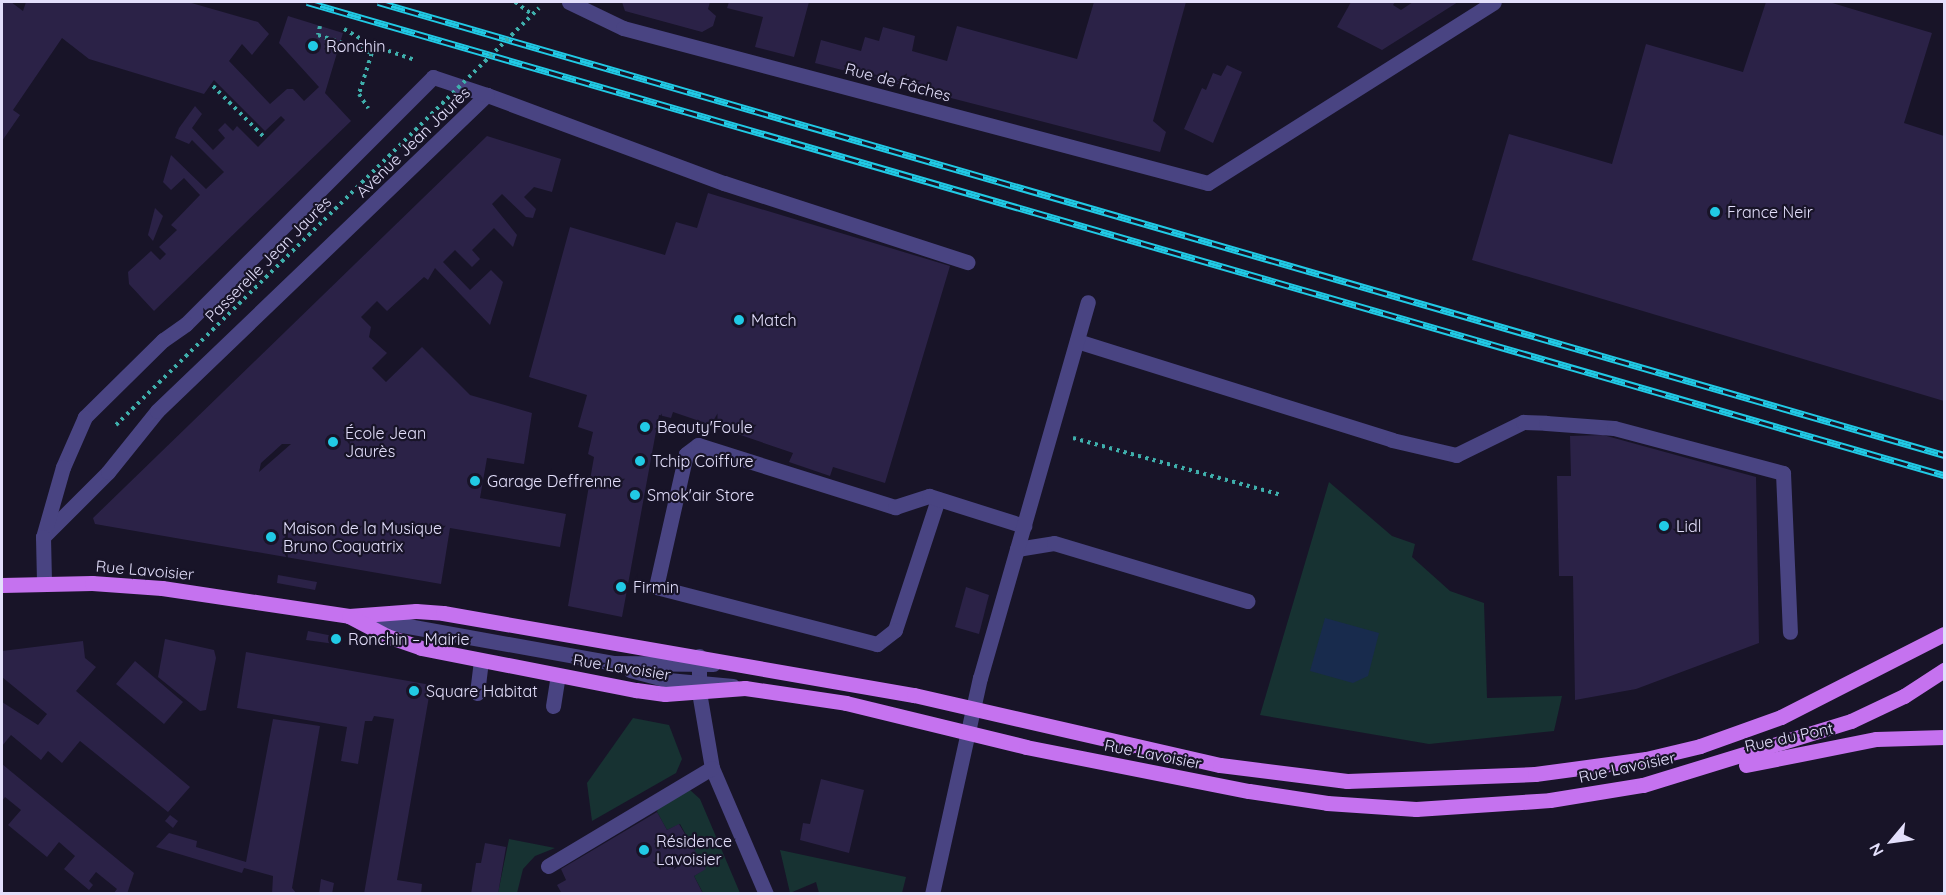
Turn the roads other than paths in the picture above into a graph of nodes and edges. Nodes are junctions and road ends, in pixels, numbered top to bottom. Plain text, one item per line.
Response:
1 (1494, 2) edge
2 (579, 4) edge
3 (487, 95) junction
4 (967, 262) dead end
5 (1088, 302) dead end
6 (1077, 341) junction
7 (938, 499) junction
8 (1024, 526) junction
9 (44, 537) junction
10 (1017, 549) junction
11 (44, 582) junction
12 (2, 585) edge
13 (1247, 601) dead end
14 (349, 616) junction
15 (1790, 632) dead end
16 (1944, 634) edge
17 (1944, 643) edge
18 (1920, 648) junction
19 (699, 660) junction
20 (481, 662) junction
21 (613, 663) junction
22 (1944, 670) edge
23 (558, 675) junction
24 (698, 687) junction
25 (477, 693) dead end
26 (553, 706) dead end
27 (975, 710) junction
28 (970, 732) junction
29 (1944, 736) edge
30 (712, 768) junction
31 (1643, 785) junction
32 (548, 866) dead end
33 (766, 894) edge
34 (932, 894) edge

1 - 2 street, Rue de Fâches
3 - 4 street
3 - 9 street, Avenue Jean Jaurès
3 - 9 street, Avenue Jean Jaurès
5 - 6 street
6 - 8 street
6 - 15 street
7 - 7 street
7 - 8 street
8 - 10 street
9 - 11 street, Avenue Jean Jaurès
10 - 13 street
10 - 27 street
11 - 12 main road
11 - 14 main road, Rue Lavoisier
14 - 19 main road, Rue Lavoisier
14 - 20 main road, Rue Lavoisier
14 - 21 street
16 - 18 main road, Rue Lavoisier
17 - 18 main road
18 - 27 main road, Rue Lavoisier
19 - 21 street
19 - 24 street
19 - 27 main road, Rue Lavoisier
20 - 23 main road, Rue Lavoisier
20 - 25 street
21 - 24 street
22 - 31 main road, Rue Lavoisier
23 - 24 main road, Rue Lavoisier
23 - 26 street
24 - 28 main road, Rue Lavoisier
24 - 30 street
27 - 28 street
28 - 31 main road, Rue Lavoisier
28 - 34 street
29 - 31 main road, Rue du Pont
30 - 32 street
30 - 33 street

